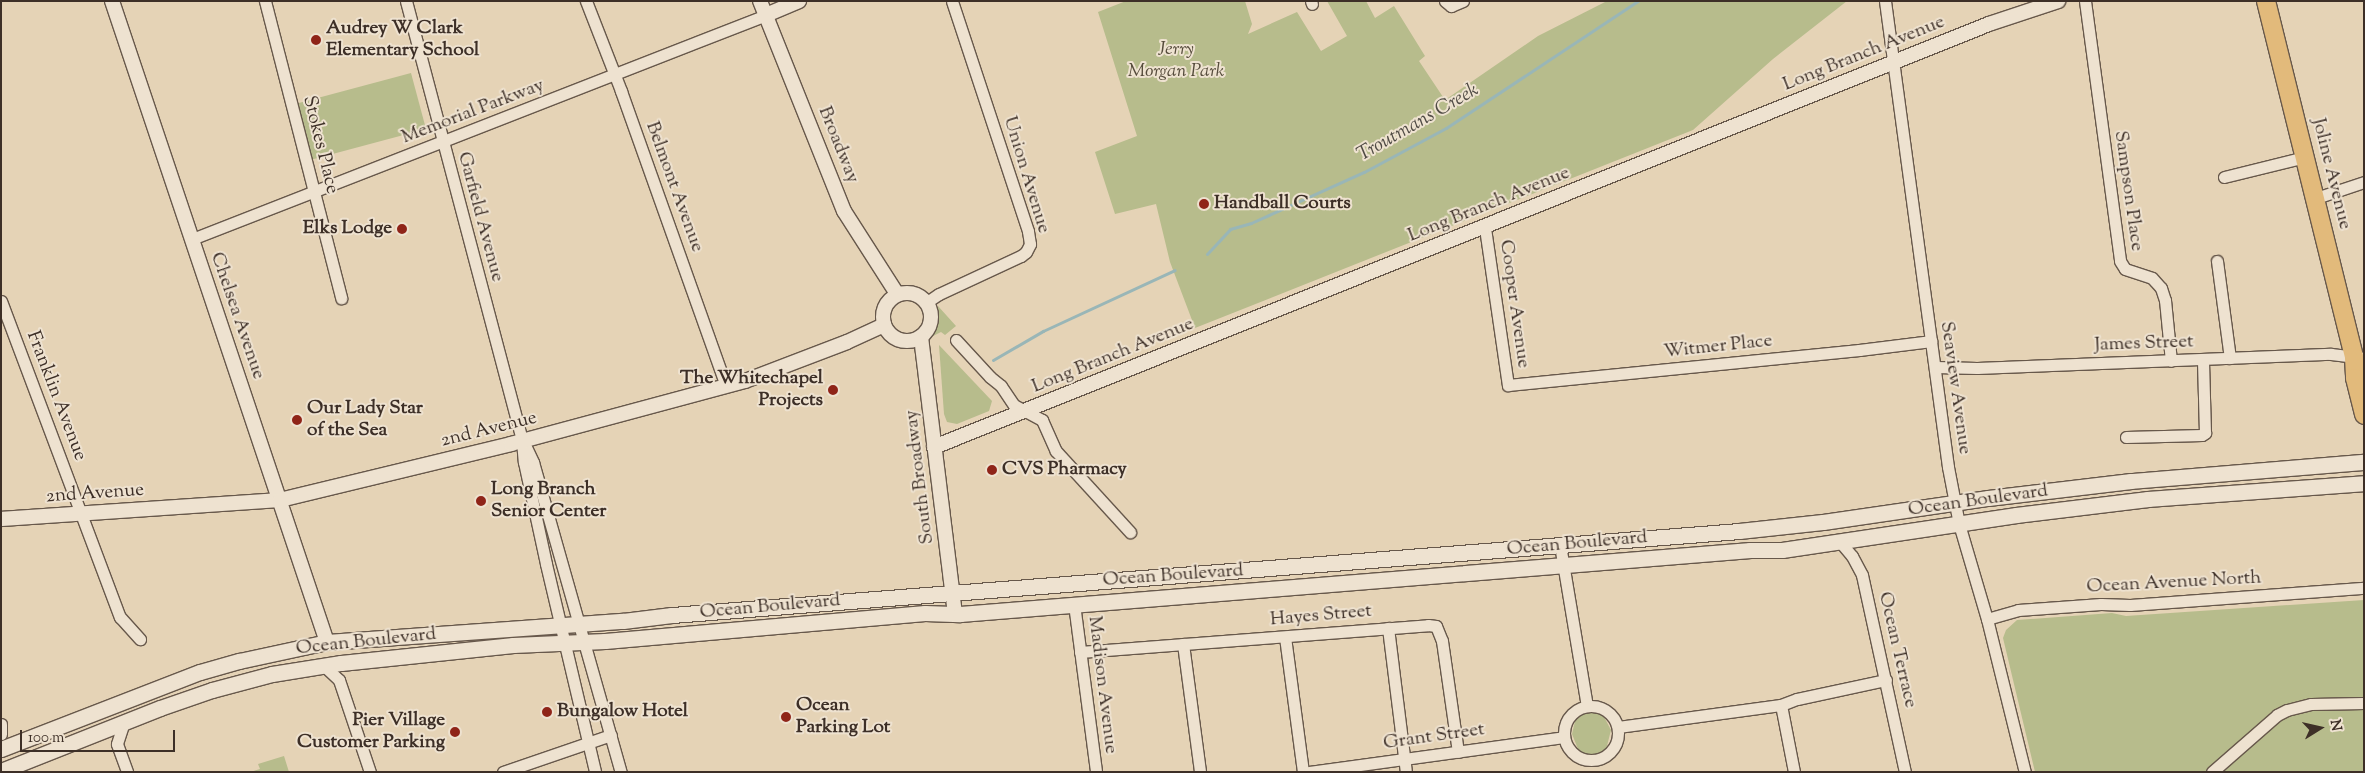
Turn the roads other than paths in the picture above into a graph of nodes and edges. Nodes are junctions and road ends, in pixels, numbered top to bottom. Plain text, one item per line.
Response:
1 (112, 1) edge
2 (265, 1) edge
3 (406, 1) edge
4 (586, 1) edge
5 (760, 1) edge
6 (799, 1) edge
7 (952, 1) edge
8 (1445, 1) edge
9 (1463, 1) edge
10 (1885, 1) edge
11 (2058, 1) edge
12 (2085, 1) edge
13 (2266, 1) edge
14 (766, 15) junction
15 (1894, 62) junction
16 (615, 75) junction
17 (442, 142) junction
18 (2306, 157) junction
19 (2224, 177) dead end
20 (2364, 182) edge
21 (314, 192) junction
22 (2316, 198) junction
23 (1485, 228) junction
24 (192, 240) junction
25 (2217, 261) dead end
26 (897, 294) junction
27 (340, 298) dead end
28 (1, 301) edge
29 (927, 302) junction
30 (884, 325) junction
31 (921, 336) junction
32 (956, 340) dead end
33 (1931, 341) junction
34 (2359, 357) edge
35 (2230, 358) junction
36 (2203, 360) junction
37 (2170, 361) junction
38 (1935, 367) junction
39 (2364, 374) edge
40 (1508, 385) joint
41 (726, 386) junction
42 (1025, 411) junction
43 (2364, 415) edge
44 (2126, 437) dead end
45 (522, 441) junction
46 (934, 447) junction
47 (2364, 462) edge
48 (2364, 483) edge
49 (280, 500) junction
50 (1954, 504) junction
51 (81, 514) junction
52 (1, 518) edge
53 (1959, 524) junction
54 (1130, 532) dead end
55 (1841, 543) junction
56 (1560, 545) junction
57 (1562, 566) junction
58 (2363, 588) edge
59 (952, 594) junction
60 (1074, 604) junction
61 (955, 614) junction
62 (1988, 619) junction
63 (580, 624) junction
64 (560, 625) junction
65 (1388, 628) junction
66 (1285, 637) junction
67 (140, 639) dead end
68 (327, 642) junction
69 (584, 642) junction
70 (564, 643) junction
71 (1182, 644) junction
72 (1080, 652) junction
73 (323, 665) junction
74 (1886, 680) junction
75 (2364, 703) edge
76 (1781, 705) junction
77 (1588, 706) junction
78 (124, 722) junction
79 (1, 724) edge
80 (1618, 727) junction
81 (1, 734) edge
82 (611, 735) junction
83 (1564, 737) junction
84 (587, 743) junction
85 (1, 749) edge
86 (1458, 752) junction
87 (1404, 759) junction
88 (1595, 760) junction
89 (1, 770) edge
90 (127, 772) edge
91 (370, 772) edge
92 (503, 772) edge
93 (595, 772) edge
94 (621, 772) edge
95 (1096, 772) edge
96 (1200, 772) edge
97 (1303, 772) edge
98 (1309, 772) edge
99 (1406, 772) edge
100 (1597, 772) edge
101 (1794, 772) edge
102 (1905, 772) edge
103 (2025, 772) edge
104 (2212, 772) edge

1 - 24 street, Chelsea Avenue
2 - 21 street, Stokes Place
3 - 17 street, Garfield Avenue
4 - 16 street, Belmont Avenue
5 - 14 street, Broadway
6 - 14 street
7 - 29 street, Union Avenue
8 - 9 street
10 - 15 street, Seaview Avenue
11 - 15 street, Long Branch Avenue
12 - 37 street, Sampson Place
13 - 18 main road, Joline Avenue
14 - 16 street, Memorial Parkway
14 - 26 street, Broadway
15 - 23 street, Long Branch Avenue
15 - 33 street, Seaview Avenue
16 - 17 street, Memorial Parkway
16 - 41 street, Belmont Avenue
17 - 21 street, Memorial Parkway
17 - 45 street, Garfield Avenue
18 - 19 street
18 - 22 main road, Joline Avenue
20 - 22 street
21 - 24 street, Memorial Parkway
21 - 27 street, Stokes Place
22 - 34 main road, Joline Avenue
23 - 40 street, Cooper Avenue
23 - 42 street, Long Branch Avenue
24 - 49 street, Chelsea Avenue
25 - 35 street
26 - 29 street
26 - 30 street
28 - 51 street, Franklin Avenue
29 - 31 street
30 - 31 street
30 - 41 street, 2nd Avenue
31 - 46 street, South Broadway
32 - 42 street
33 - 38 street, Seaview Avenue
33 - 40 street, Witmer Place
34 - 35 street, James Street
34 - 39 main road, Joline Avenue
34 - 43 main road, Joline Avenue
35 - 36 street, James Street
36 - 37 street, James Street
36 - 44 street
37 - 38 street, James Street
38 - 50 street, Seaview Avenue
41 - 45 street, 2nd Avenue
42 - 46 street, Long Branch Avenue
42 - 54 street
45 - 49 street, 2nd Avenue
45 - 63 street, Garfield Avenue
45 - 64 street, Garfield Avenue
46 - 59 street, South Broadway
47 - 50 main road, Ocean Boulevard
48 - 53 main road, Ocean Boulevard
49 - 51 street, 2nd Avenue
49 - 68 street, Chelsea Avenue
50 - 53 street, Seaview Avenue
50 - 56 main road, Ocean Boulevard
51 - 52 street, 2nd Avenue
51 - 67 street, Franklin Avenue
53 - 55 main road, Ocean Boulevard
53 - 62 street, Seaview Avenue
55 - 57 main road, Ocean Boulevard
55 - 74 street, Ocean Terrace
56 - 57 street
56 - 59 main road, Ocean Boulevard
57 - 60 main road, Ocean Boulevard
57 - 77 street
58 - 62 street, Ocean Avenue North
59 - 61 street, South Broadway
59 - 63 main road, Ocean Boulevard
60 - 61 main road, Ocean Boulevard
60 - 72 street, Madison Avenue
61 - 69 main road, Ocean Boulevard
62 - 103 street, Seaview Avenue
63 - 64 main road, Ocean Boulevard
63 - 69 street, Garfield Avenue
64 - 68 main road, Ocean Boulevard
64 - 70 street, Garfield Avenue
65 - 66 street, Hayes Street
65 - 86 street, Hayes Street
65 - 87 street
66 - 71 street, Hayes Street
66 - 97 street
68 - 85 main road, Ocean Boulevard
69 - 70 main road, Ocean Boulevard
69 - 82 street, Garfield Avenue
70 - 73 main road, Ocean Boulevard
70 - 84 street, Garfield Avenue
71 - 72 street, Hayes Street
71 - 96 street
72 - 95 street, Madison Avenue
73 - 78 main road, Ocean Boulevard
73 - 91 street
74 - 76 street
74 - 102 street, Ocean Terrace
75 - 104 street
76 - 80 street
76 - 101 street
77 - 80 street
77 - 83 street
78 - 89 main road, Ocean Boulevard
78 - 90 street
79 - 81 street
80 - 88 street
82 - 84 street
82 - 94 street, Garfield Avenue
83 - 86 street, Grant Street
83 - 88 street
84 - 92 street
84 - 93 street, Garfield Avenue
86 - 87 street, Grant Street
87 - 98 street, Grant Street
87 - 99 street
88 - 100 street

